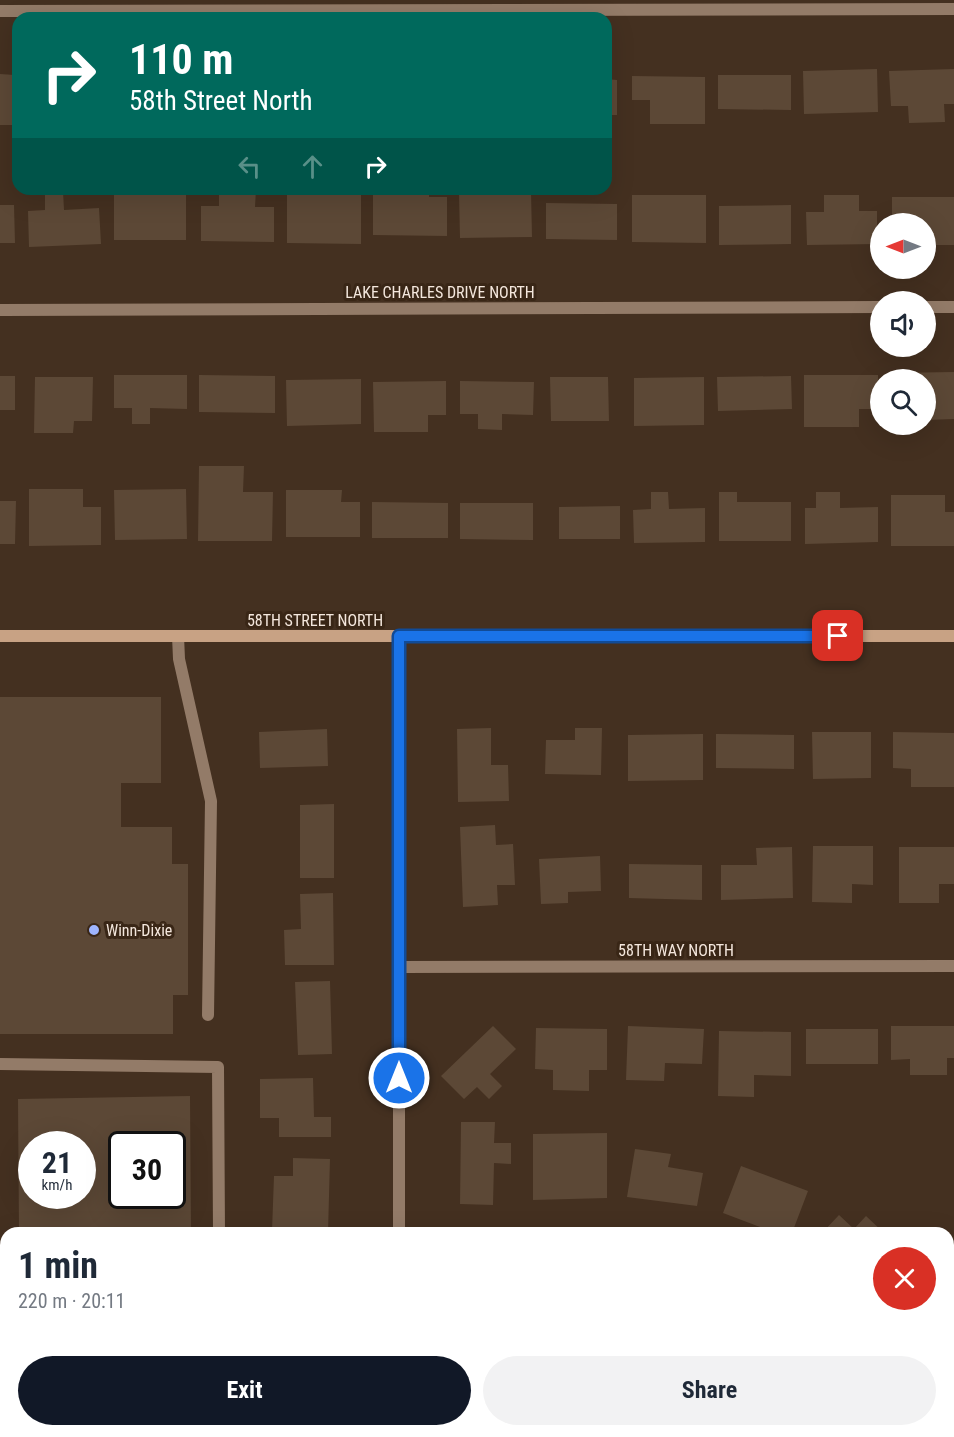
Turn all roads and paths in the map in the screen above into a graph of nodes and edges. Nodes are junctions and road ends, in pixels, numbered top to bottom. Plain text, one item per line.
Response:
1 (259, 6) edge
2 (954, 9) edge
3 (0, 11) edge
4 (870, 307) edge
5 (936, 307) edge
6 (954, 307) edge
7 (0, 309) edge
8 (0, 636) edge
9 (178, 636) junction
10 (399, 636) junction
11 (954, 636) edge
12 (954, 966) edge
13 (399, 967) junction
14 (208, 1015) dead end
15 (0, 1064) edge
16 (219, 1227) edge
17 (399, 1227) edge

1 - 2 street
1 - 3 street
4 - 7 street, LAKE CHARLES DRIVE NORTH
5 - 6 street
8 - 9 street, 58TH STREET NORTH
9 - 10 street, 58TH STREET NORTH
9 - 14 street
10 - 11 street, 58TH STREET NORTH
10 - 13 street
12 - 13 street, 58TH WAY NORTH
13 - 17 street
15 - 16 street

